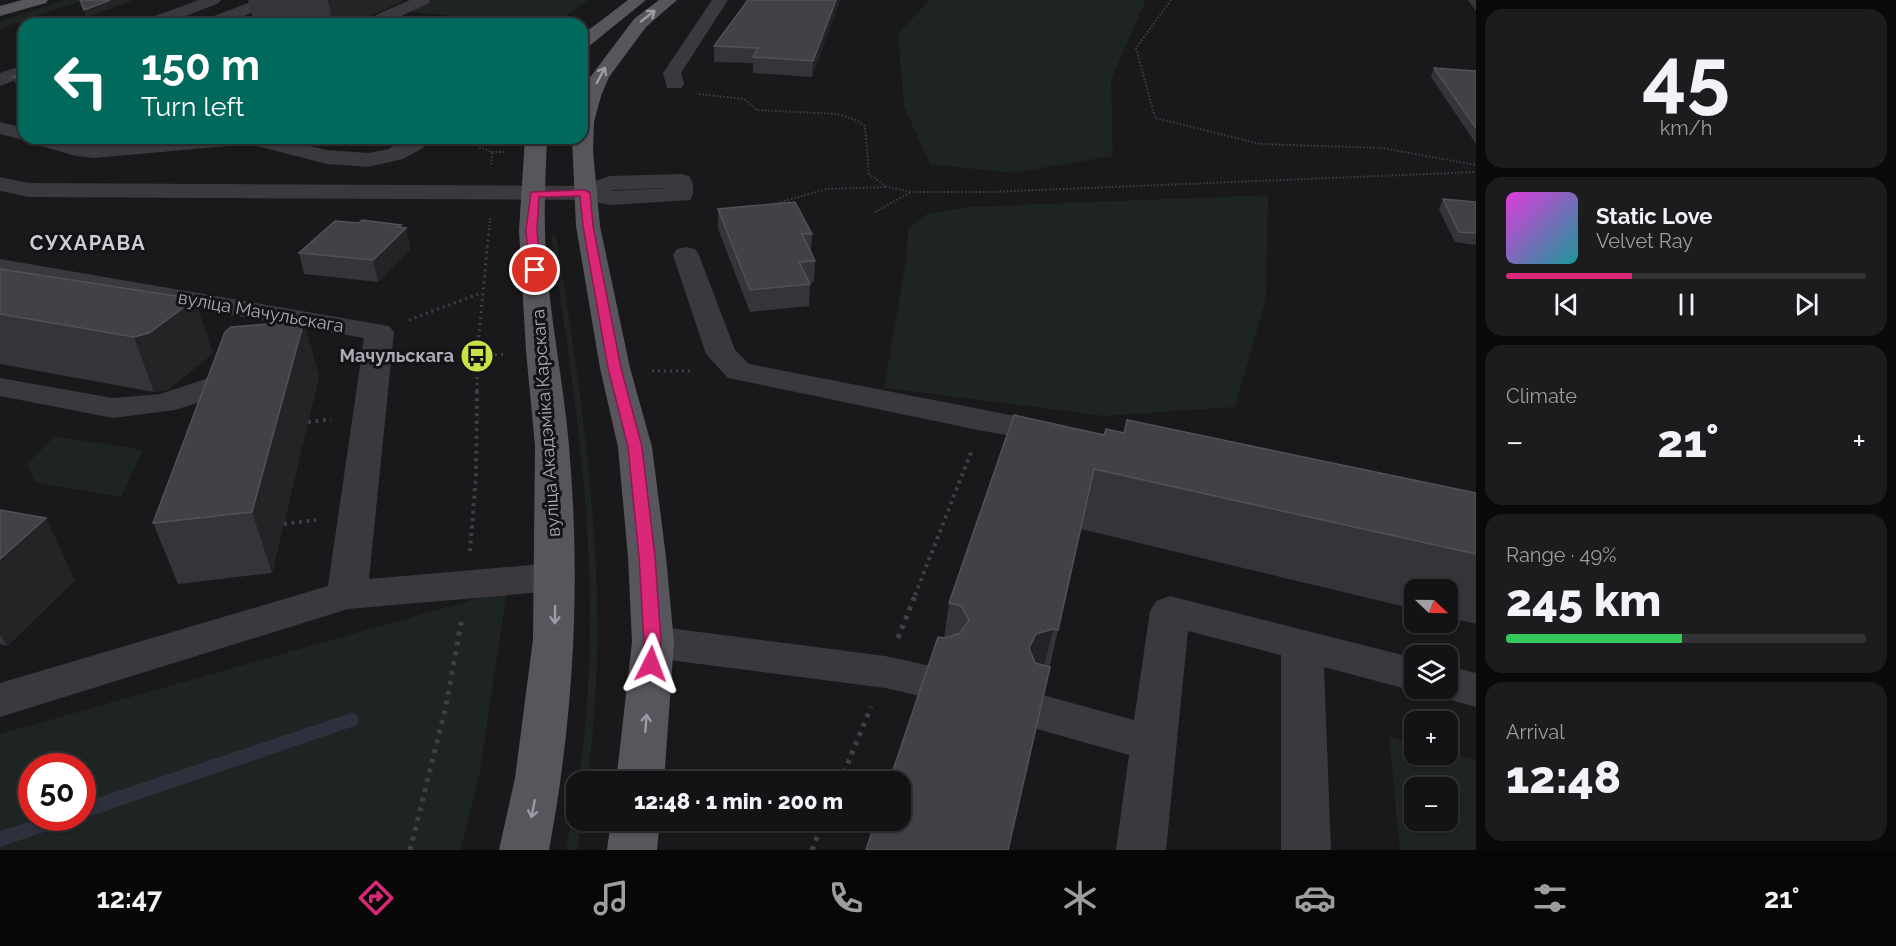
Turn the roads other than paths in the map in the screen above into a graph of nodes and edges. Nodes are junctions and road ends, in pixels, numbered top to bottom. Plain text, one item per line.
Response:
1 (213, 0) edge
2 (270, 0) edge
3 (400, 0) edge
4 (638, 0) edge
5 (669, 0) edge
6 (720, 0) edge
7 (38, 1) edge
8 (420, 1) edge
9 (0, 13) edge
10 (166, 18) edge
11 (224, 18) edge
12 (384, 18) edge
13 (588, 38) edge
14 (18, 73) edge
15 (0, 80) edge
16 (674, 84) road end
17 (588, 107) edge
18 (0, 128) edge
19 (18, 132) edge
20 (59, 144) edge
21 (179, 144) edge
22 (274, 144) edge
23 (413, 144) edge
24 (536, 144) edge
25 (582, 144) edge
26 (0, 184) edge
27 (585, 193) junction
28 (534, 194) junction
29 (686, 255) dead end
30 (0, 267) edge
31 (315, 321) junction
32 (0, 387) edge
33 (1087, 438) edge
34 (555, 577) junction
35 (347, 595) junction
36 (653, 642) junction
37 (1302, 644) junction
38 (1404, 671) edge
39 (934, 682) edge
40 (1458, 686) edge
41 (1476, 690) edge
42 (0, 700) edge
43 (1039, 712) edge
44 (1155, 744) junction
45 (641, 771) edge
46 (635, 831) edge
47 (524, 850) edge
48 (632, 850) edge
49 (1141, 850) edge
50 (1306, 850) edge

1 - 10 street
2 - 11 street
3 - 8 street
4 - 13 main road
17 -> 5 main road
6 - 16 street
7 - 9 main road
8 - 12 street
14 - 15 street
18 - 19 street
20 - 21 street
22 - 23 street
24 - 28 main road, вуліца Акадэміка Карскага
27 -> 25 main road
26 - 28 street
27 - 28 street
27 - 36 main road
28 - 34 main road, вуліца Акадэміка Карскага
29 - 33 street
30 - 31 street, вуліца Мачульскага
31 - 32 street
31 - 35 street, вуліца Мачульскага
34 - 35 street
34 -> 47 main road, вуліца Акадэміка Карскага
35 - 42 street
36 - 39 street
45 -> 36 main road
37 - 38 street
37 - 44 street
37 - 50 street
40 - 41 street
43 - 44 street
44 - 49 street
46 - 48 main road

